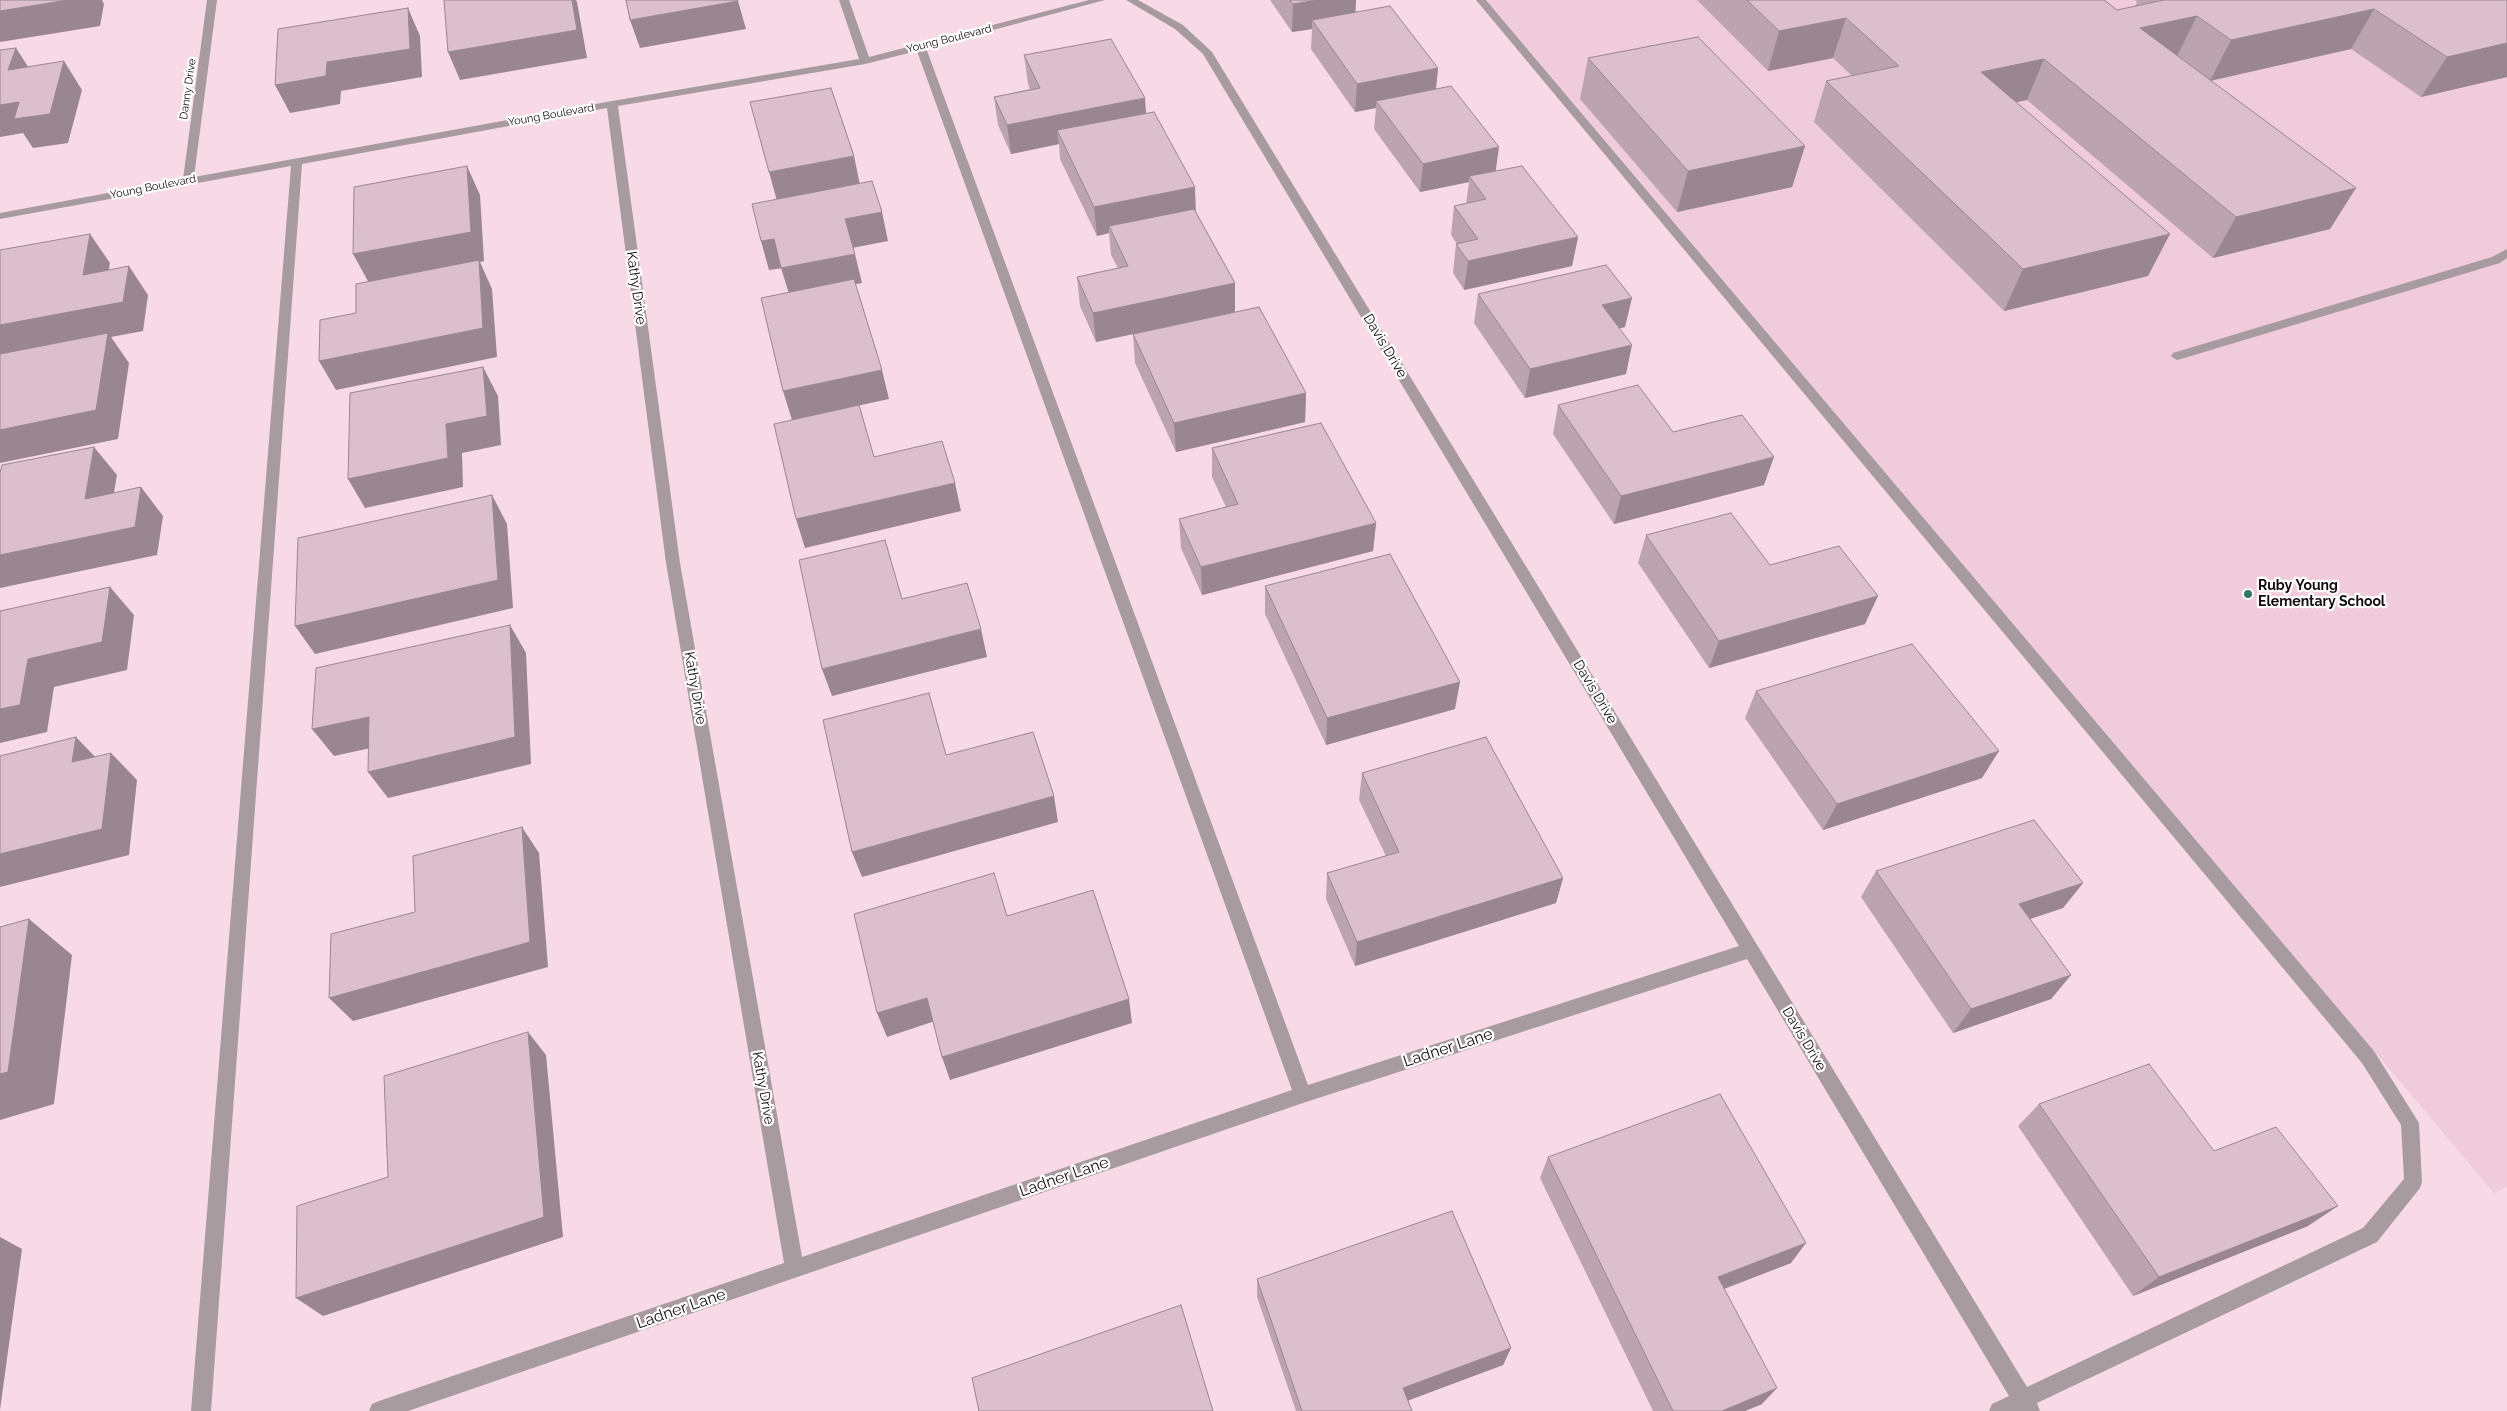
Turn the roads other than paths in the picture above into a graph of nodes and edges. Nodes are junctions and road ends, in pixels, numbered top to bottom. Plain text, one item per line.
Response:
1 (212, 0) edge
2 (844, 0) edge
3 (1100, 0) edge
4 (1131, 0) edge
5 (1481, 0) edge
6 (920, 46) junction
7 (865, 61) junction
8 (612, 104) junction
9 (297, 161) junction
10 (188, 181) junction
11 (0, 216) edge
12 (2507, 253) edge
13 (2177, 356) dead end
14 (1751, 950) junction
15 (1303, 1095) junction
16 (795, 1270) junction
17 (2027, 1406) edge
18 (201, 1411) edge
19 (379, 1411) edge
20 (1999, 1411) edge

1 - 10 street, Danny Drive
2 - 7 street
3 - 6 street, Young Boulevard
4 - 14 street, Davis Drive
5 - 17 street
6 - 7 street, Young Boulevard
6 - 15 street
7 - 8 street, Young Boulevard
8 - 9 street, Young Boulevard
8 - 16 street, Kathy Drive
9 - 10 street, Young Boulevard
9 - 18 street
10 - 11 street, Young Boulevard
12 - 13 street
14 - 15 street, Ladner Lane
14 - 17 street, Davis Drive
15 - 16 street, Ladner Lane
16 - 19 street, Ladner Lane
17 - 20 street

